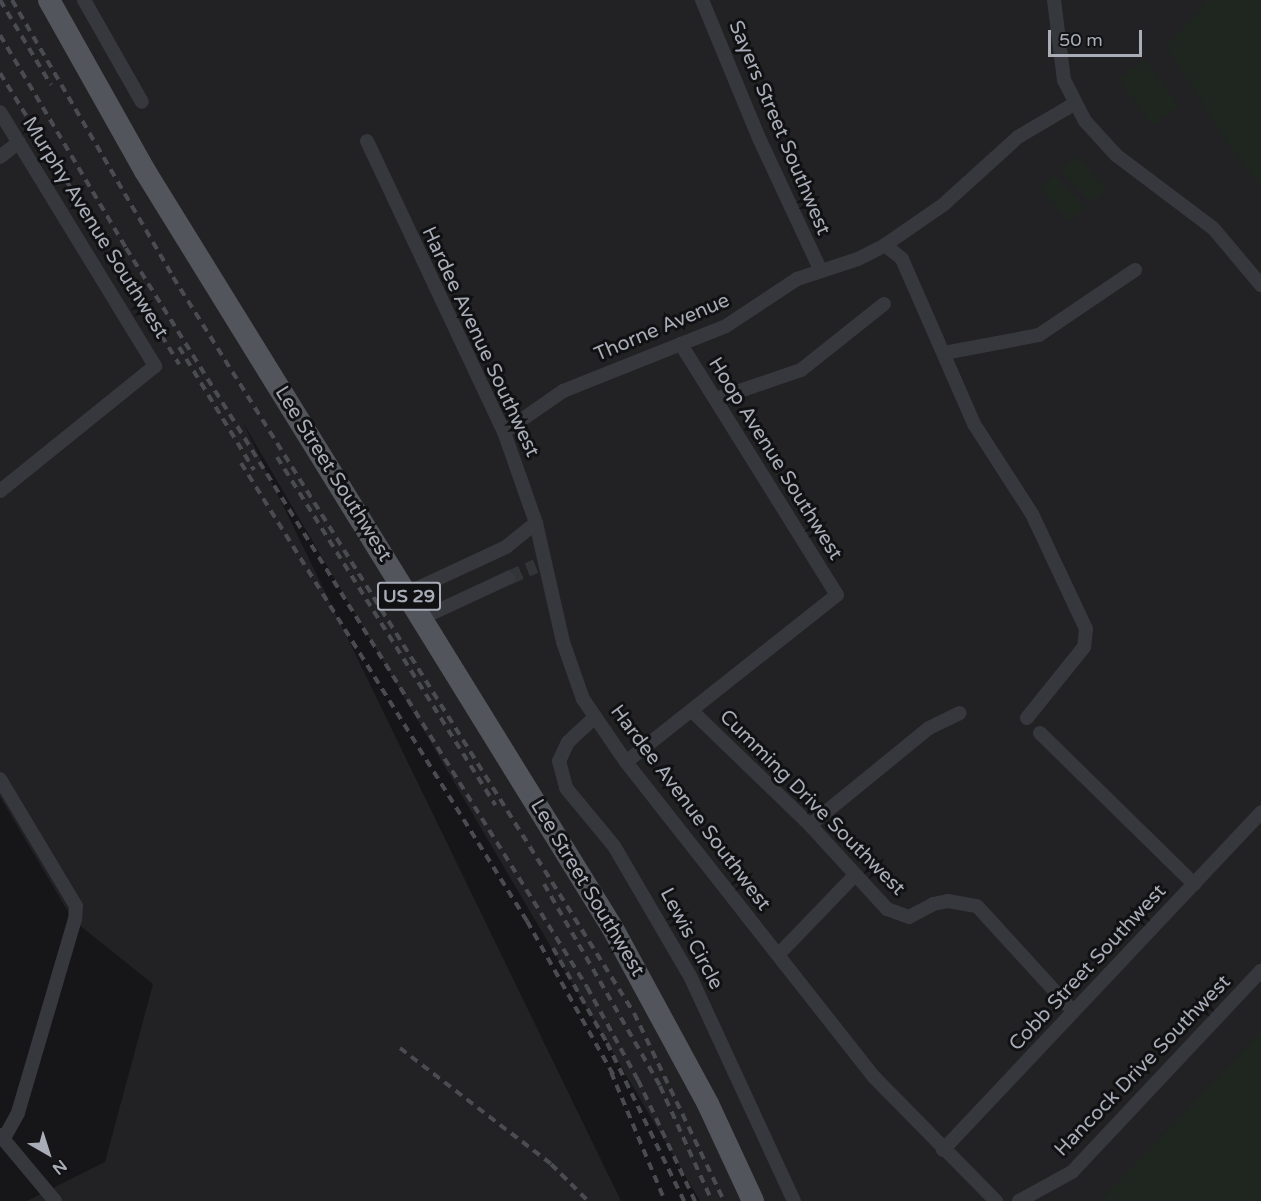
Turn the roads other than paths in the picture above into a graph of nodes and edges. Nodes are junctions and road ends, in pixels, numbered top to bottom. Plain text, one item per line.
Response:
1 (49, 0) edge
2 (84, 0) edge
3 (702, 0) edge
4 (1054, 0) edge
5 (142, 102) dead end
6 (1074, 104) junction
7 (0, 112) edge
8 (367, 141) dead end
9 (19, 142) junction
10 (0, 157) edge
11 (885, 245) junction
12 (1136, 270) dead end
13 (821, 271) junction
14 (1261, 285) edge
15 (884, 304) dead end
16 (681, 344) junction
17 (944, 353) junction
18 (716, 399) junction
19 (504, 432) junction
20 (0, 492) edge
21 (536, 523) junction
22 (508, 578) tunnel mouth
23 (407, 593) junction
24 (422, 618) junction
25 (692, 711) junction
26 (960, 713) dead end
27 (595, 717) junction
28 (1027, 718) dead end
29 (1040, 733) dead end
30 (626, 762) junction
31 (0, 779) edge
32 (1261, 812) edge
33 (810, 825) junction
34 (854, 876) junction
35 (1194, 884) junction
36 (778, 955) junction
37 (1261, 971) edge
38 (1073, 1011) junction
39 (2, 1137) edge
40 (943, 1150) junction
41 (55, 1201) edge
42 (753, 1201) edge
43 (794, 1201) edge
44 (996, 1201) edge
45 (1019, 1201) edge

1 - 23 main road, Lee Street Southwest / US 29
2 - 5 street
3 - 13 street, Sayers Street Southwest
4 - 6 street
6 - 11 street, Thorne Avenue
6 - 14 street
7 - 9 street, Murphy Avenue Southwest
8 - 19 street, Hardee Avenue Southwest
9 - 10 street
9 - 20 street, Murphy Avenue Southwest
11 - 13 street, Thorne Avenue
11 - 17 street
12 - 17 street
13 - 16 street, Thorne Avenue
15 - 18 street
16 - 18 street, Hoop Avenue Southwest
16 - 19 street, Thorne Avenue
17 - 28 street
18 - 25 street, Hoop Avenue Southwest
19 - 21 street, Hardee Avenue Southwest
21 - 23 street
21 - 27 street, Hardee Avenue Southwest
22 - 24 street
23 - 24 main road, Lee Street Southwest / US 29
24 - 42 main road, Lee Street Southwest / US 29
25 - 30 street
25 - 33 street, Cumming Drive Southwest
26 - 33 street
27 - 30 street, Hardee Avenue Southwest
27 - 43 street, Lewis Circle
29 - 35 street
30 - 36 street, Hardee Avenue Southwest
31 - 39 street
32 - 35 street, Cobb Street Southwest
33 - 34 street, Cumming Drive Southwest
34 - 36 street
34 - 38 street, Cumming Drive Southwest
35 - 38 street, Cobb Street Southwest
36 - 40 street, Hardee Avenue Southwest
37 - 45 street, Hancock Drive Southwest
38 - 40 street, Cobb Street Southwest
39 - 41 street
40 - 44 street, Hardee Avenue Southwest

